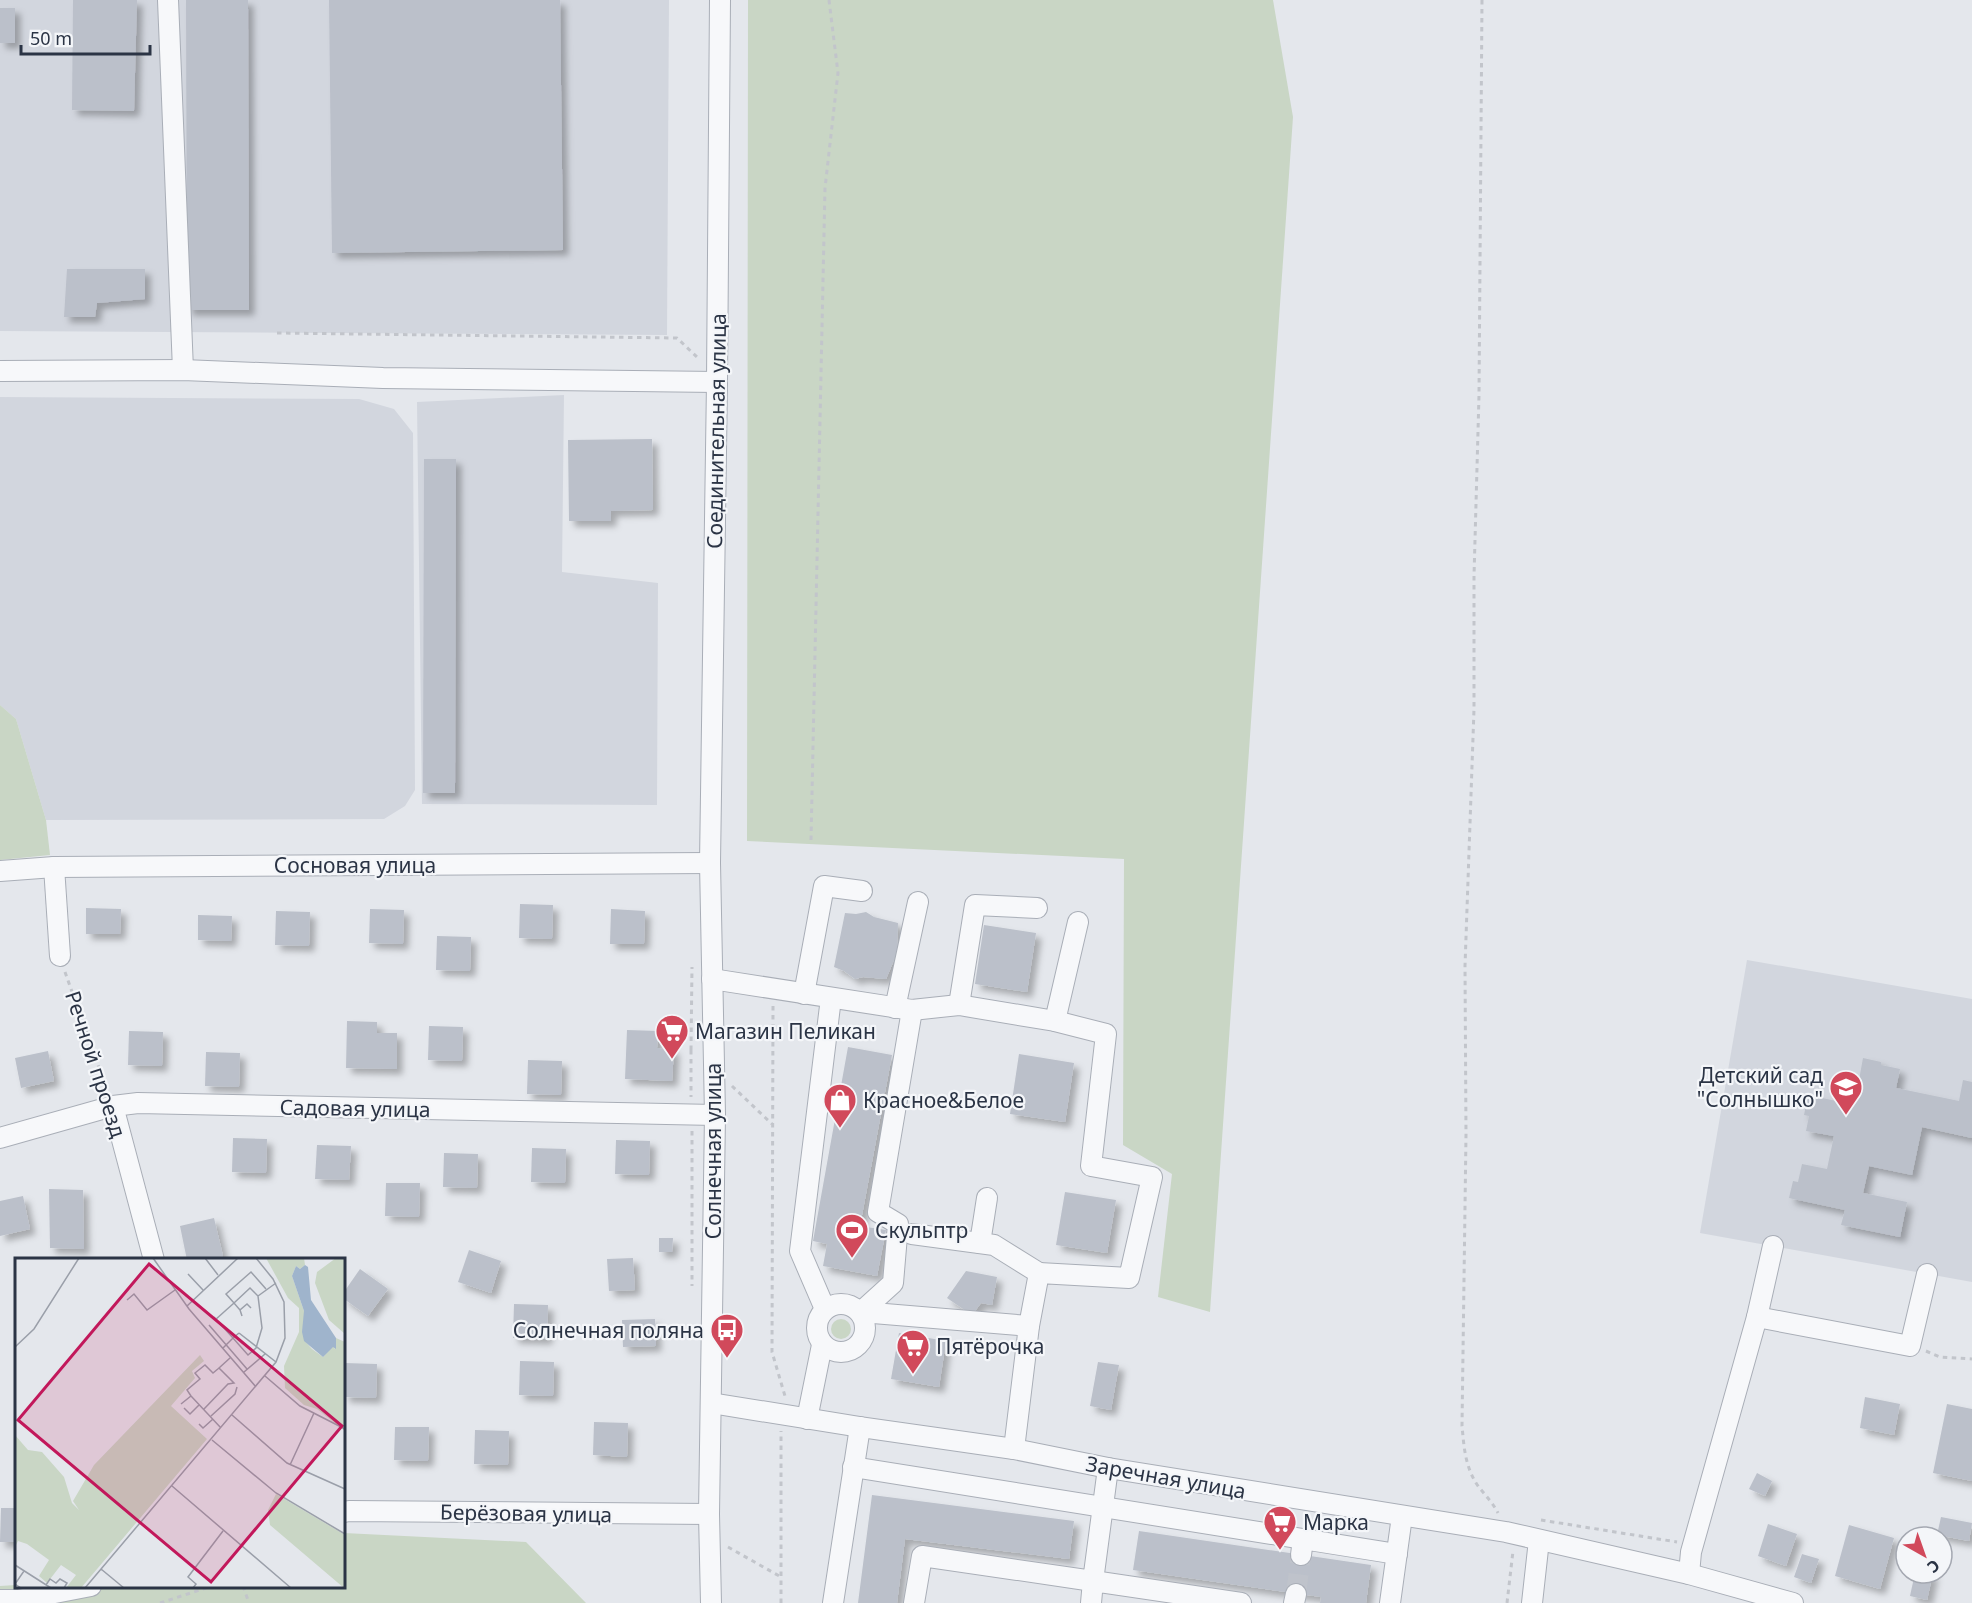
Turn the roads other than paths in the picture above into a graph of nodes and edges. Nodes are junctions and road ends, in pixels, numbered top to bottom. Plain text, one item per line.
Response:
1 (168, 0) edge
2 (720, 0) edge
3 (183, 370) junction
4 (0, 371) edge
5 (717, 382) junction
6 (710, 863) junction
7 (54, 867) junction
8 (0, 871) edge
9 (862, 891) dead end
10 (918, 902) dead end
11 (1036, 908) dead end
12 (1078, 922) dead end
13 (60, 956) road end
14 (712, 979) junction
15 (804, 993) junction
16 (831, 998) junction
17 (959, 1005) junction
18 (904, 1009) junction
19 (1055, 1021) junction
20 (113, 1107) junction
21 (715, 1115) junction
22 (0, 1138) edge
23 (987, 1198) dead end
24 (912, 1234) dead end
25 (980, 1243) junction
26 (1773, 1246) dead end
27 (153, 1258) edge
28 (1039, 1273) junction
29 (1928, 1274) dead end
30 (825, 1309) junction
31 (861, 1312) junction
32 (1756, 1317) junction
33 (1029, 1326) junction
34 (822, 1345) junction
35 (711, 1403) junction
36 (807, 1419) junction
37 (860, 1427) junction
38 (1014, 1449) junction
39 (853, 1467) junction
40 (1108, 1468) junction
41 (1103, 1507) junction
42 (345, 1512) edge
43 (709, 1514) junction
44 (1402, 1516) junction
45 (1539, 1540) junction
46 (1397, 1554) junction
47 (1689, 1574) junction
48 (1094, 1581) junction
49 (85, 1588) edge
50 (0, 1600) edge
51 (711, 1603) edge
52 (833, 1603) edge
53 (914, 1603) edge
54 (1091, 1603) edge
55 (1241, 1603) edge
56 (1390, 1603) edge
57 (1532, 1603) edge
58 (1793, 1603) edge

1 - 3 street
2 - 5 street, Соединительная улица
3 - 4 street
3 - 5 street
5 - 6 street, Соединительная улица
6 - 7 street, Сосновая улица
6 - 14 street, Солнечная улица
7 - 8 street, Сосновая улица
7 - 13 street
9 - 15 street
10 - 18 street
11 - 17 street
12 - 19 street
14 - 15 street
14 - 21 street, Солнечная улица
15 - 16 street
16 - 18 street
16 - 30 street
17 - 18 street
17 - 19 street
18 - 31 street
19 - 28 street
20 - 21 street, Садовая улица
20 - 22 street, Садовая улица
20 - 27 street, Речной проезд
21 - 35 street, Солнечная улица
23 - 25 street
24 - 25 street
25 - 28 street
26 - 32 street
28 - 33 street
29 - 32 street
30 - 31 street
30 - 34 street
31 - 33 street
31 - 34 street
32 - 47 street
33 - 38 street
34 - 36 street
35 - 36 street, Заречная улица
35 - 43 street, Солнечная улица
36 - 37 street, Заречная улица
37 - 38 street, Заречная улица
37 - 39 street
38 - 40 street, Заречная улица
39 - 41 street
39 - 52 street
40 - 41 street
40 - 44 street, Заречная улица
41 - 46 street
41 - 48 street
42 - 43 street, Берёзовая улица
43 - 51 street, Солнечная улица
44 - 45 street, Заречная улица
44 - 46 street
45 - 47 street, Заречная улица
45 - 57 street
46 - 56 street
47 - 58 street, Заречная улица
48 - 53 street
48 - 54 street
48 - 55 street
49 - 50 street

